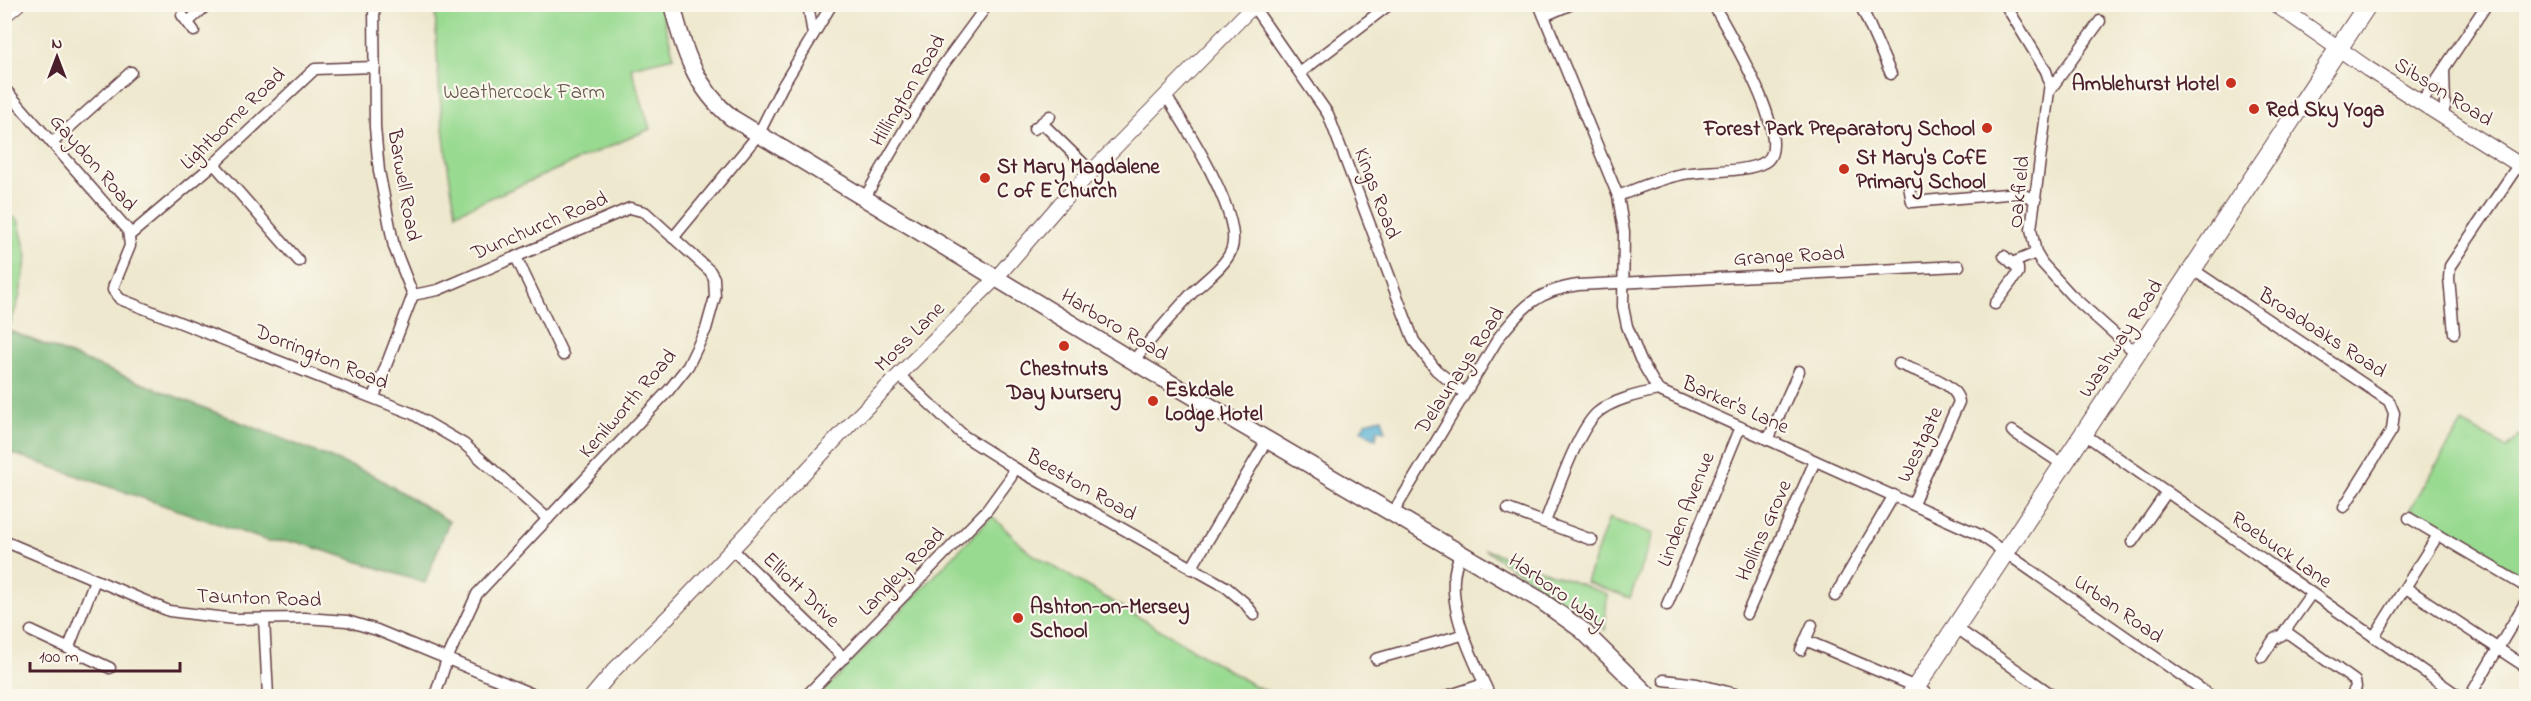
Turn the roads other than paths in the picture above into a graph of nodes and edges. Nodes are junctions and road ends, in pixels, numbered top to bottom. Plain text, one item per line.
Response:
1 (18, 4) edge
2 (208, 4) edge
3 (374, 4) edge
4 (672, 4) edge
5 (808, 4) edge
6 (832, 4) edge
7 (988, 4) edge
8 (1390, 4) edge
9 (1539, 4) edge
10 (1572, 4) edge
11 (1713, 4) edge
12 (1860, 4) edge
13 (2006, 4) edge
14 (2276, 4) edge
15 (2368, 4) edge
16 (2487, 4) edge
17 (1254, 5) edge
18 (4, 16) edge
19 (1544, 16) junction
20 (2100, 21) dead end
21 (188, 23) dead end
22 (813, 35) junction
23 (2339, 48) junction
24 (375, 66) junction
25 (2444, 71) junction
26 (131, 72) dead end
27 (1301, 72) junction
28 (1891, 74) dead end
29 (4, 88) edge
30 (2050, 90) junction
31 (1166, 96) junction
32 (2421, 103) junction
33 (2441, 114) junction
34 (1042, 123) dead end
35 (758, 135) junction
36 (52, 143) junction
37 (214, 164) junction
38 (2523, 166) edge
39 (1092, 172) junction
40 (1908, 181) dead end
41 (1618, 196) junction
42 (864, 200) junction
43 (2036, 200) junction
44 (130, 235) junction
45 (673, 238) junction
46 (2036, 253) junction
47 (516, 257) junction
48 (299, 261) dead end
49 (1959, 266) dead end
50 (2193, 269) junction
51 (996, 278) junction
52 (1622, 284) junction
53 (413, 295) junction
54 (1995, 304) dead end
55 (2454, 333) dead end
56 (2137, 354) junction
57 (563, 355) dead end
58 (1132, 361) junction
59 (1899, 364) dead end
60 (1799, 371) dead end
61 (899, 375) junction
62 (1658, 390) junction
63 (1463, 392) junction
64 (374, 397) junction
65 (1740, 427) junction
66 (2012, 431) dead end
67 (2084, 434) junction
68 (1267, 440) junction
69 (1768, 440) junction
70 (1815, 461) junction
71 (2062, 464) junction
72 (1013, 467) junction
73 (2167, 492) junction
74 (1894, 495) junction
75 (1913, 503) junction
76 (2344, 507) dead end
77 (1508, 509) dead end
78 (1393, 513) junction
79 (2409, 518) dead end
80 (548, 519) junction
81 (1545, 522) junction
82 (2438, 536) junction
83 (1592, 540) dead end
84 (4, 541) edge
85 (2132, 542) dead end
86 (732, 549) junction
87 (2005, 551) junction
88 (1461, 553) junction
89 (1191, 569) junction
90 (95, 580) junction
91 (2526, 587) edge
92 (2406, 588) junction
93 (2311, 594) junction
94 (1835, 596) dead end
95 (2526, 601) edge
96 (1667, 605) dead end
97 (1747, 614) dead end
98 (1254, 615) dead end
99 (264, 619) junction
100 (1812, 625) dead end
101 (1955, 627) junction
102 (31, 631) dead end
103 (2285, 631) junction
104 (1462, 635) junction
105 (2374, 637) junction
106 (69, 647) junction
107 (2499, 647) junction
108 (2262, 657) dead end
109 (844, 658) junction
110 (447, 659) junction
111 (1376, 659) dead end
112 (2526, 667) edge
113 (110, 668) dead end
114 (1664, 680) dead end
115 (1484, 684) junction
116 (1919, 693) edge
117 (2454, 695) edge
118 (268, 696) edge
119 (435, 696) edge
120 (537, 696) edge
121 (592, 696) edge
122 (806, 696) edge
123 (1447, 696) edge
124 (1490, 696) edge
125 (1649, 696) edge
126 (1743, 696) edge
127 (2054, 696) edge
128 (2211, 696) edge
129 (2351, 696) edge
130 (2470, 696) edge

1 - 18 street
2 - 21 street
3 - 24 street, Barwell Road
4 - 35 main road, Harboro Road
5 - 22 street
6 - 22 street
7 - 42 street, Hillington Road
8 - 27 street
9 - 19 street, Barker's Lane
10 - 19 street
11 - 41 street
12 - 28 street
13 - 30 street, Oakfield
14 - 23 main road, Sibson Road
15 - 23 highway, Washway Road
16 - 25 street
17 - 27 street, Kings Road
17 - 31 street, Moss Lane
19 - 41 street, Barker's Lane
20 - 30 street
22 - 35 street
23 - 32 main road, Sibson Road
23 - 50 highway, Washway Road
24 - 37 street, Lightborne Road
24 - 53 street, Barwell Road
25 - 32 street
25 - 33 street
26 - 36 street
27 - 63 street, Kings Road
29 - 36 street, Gaydon Road
30 - 43 street, Oakfield
31 - 39 street, Moss Lane
31 - 58 street
32 - 33 main road, Sibson Road
33 - 38 main road, Sibson Road
34 - 39 street
35 - 42 main road, Harboro Road
35 - 45 street
36 - 44 street, Gaydon Road
37 - 44 street, Lightborne Road
37 - 48 street
38 - 55 street
39 - 51 street, Moss Lane
40 - 43 street
41 - 52 street, Barker's Lane
42 - 51 main road, Harboro Road
43 - 46 street, Oakfield
44 - 64 street, Dorrington Road
45 - 47 street, Dunchurch Road
45 - 80 street, Kenilworth Road
46 - 54 street
46 - 56 street, Oakfield
47 - 53 street, Dunchurch Road
47 - 57 street
49 - 52 street, Grange Road
50 - 56 highway, Washway Road
50 - 76 street, Broadoaks Road
51 - 58 main road, Harboro Road
51 - 61 street, Moss Lane
52 - 62 street, Barker's Lane
52 - 63 street, Delaunays Road
53 - 64 street
56 - 67 highway, Washway Road
58 - 68 main road, Harboro Road
59 - 75 street, Westgate
60 - 69 street
61 - 72 street, Beeston Road
61 - 86 street, Moss Lane
62 - 65 street, Barker's Lane
62 - 81 street
63 - 78 street, Delaunays Road
64 - 80 street, Dorrington Road
65 - 69 street, Barker's Lane
65 - 96 street, Linden Avenue
66 - 71 street
67 - 71 highway, Washway Road
67 - 73 street, Roebuck Lane
68 - 78 main road, Harboro Road
68 - 89 street
69 - 70 street, Barker's Lane
70 - 74 street, Barker's Lane
70 - 97 street, Hollins Grove
71 - 87 highway, Washway Road
72 - 89 street, Beeston Road
72 - 109 street, Langley Road
73 - 85 street
73 - 93 street, Roebuck Lane
74 - 75 street, Barker's Lane
74 - 94 street
75 - 87 street, Barker's Lane
77 - 81 street
78 - 88 main road, Harboro Road
79 - 82 street
80 - 110 street, Kenilworth Road
81 - 83 street
82 - 91 street
82 - 92 street
84 - 90 street, Taunton Road
86 - 109 street, Elliott Drive
86 - 121 street, Moss Lane
87 - 101 highway, Washway Road
87 - 128 street, Urban Road
88 - 104 street
88 - 125 main road, Harboro Way
89 - 98 street, Beeston Road
90 - 99 street, Taunton Road
90 - 106 street
92 - 105 street
92 - 107 street
93 - 103 street
93 - 105 street, Roebuck Lane
95 - 107 street
99 - 110 street, Taunton Road
99 - 118 street
100 - 116 street
101 - 116 highway, Washway Road
101 - 127 street
102 - 106 street
103 - 108 street
103 - 129 street
104 - 111 street
104 - 115 street
105 - 117 street, Roebuck Lane
106 - 113 street
107 - 112 street
107 - 130 street
109 - 122 street, Langley Road
110 - 119 street, Kenilworth Road
110 - 120 street, Taunton Road
114 - 126 street
115 - 123 street
115 - 124 street

